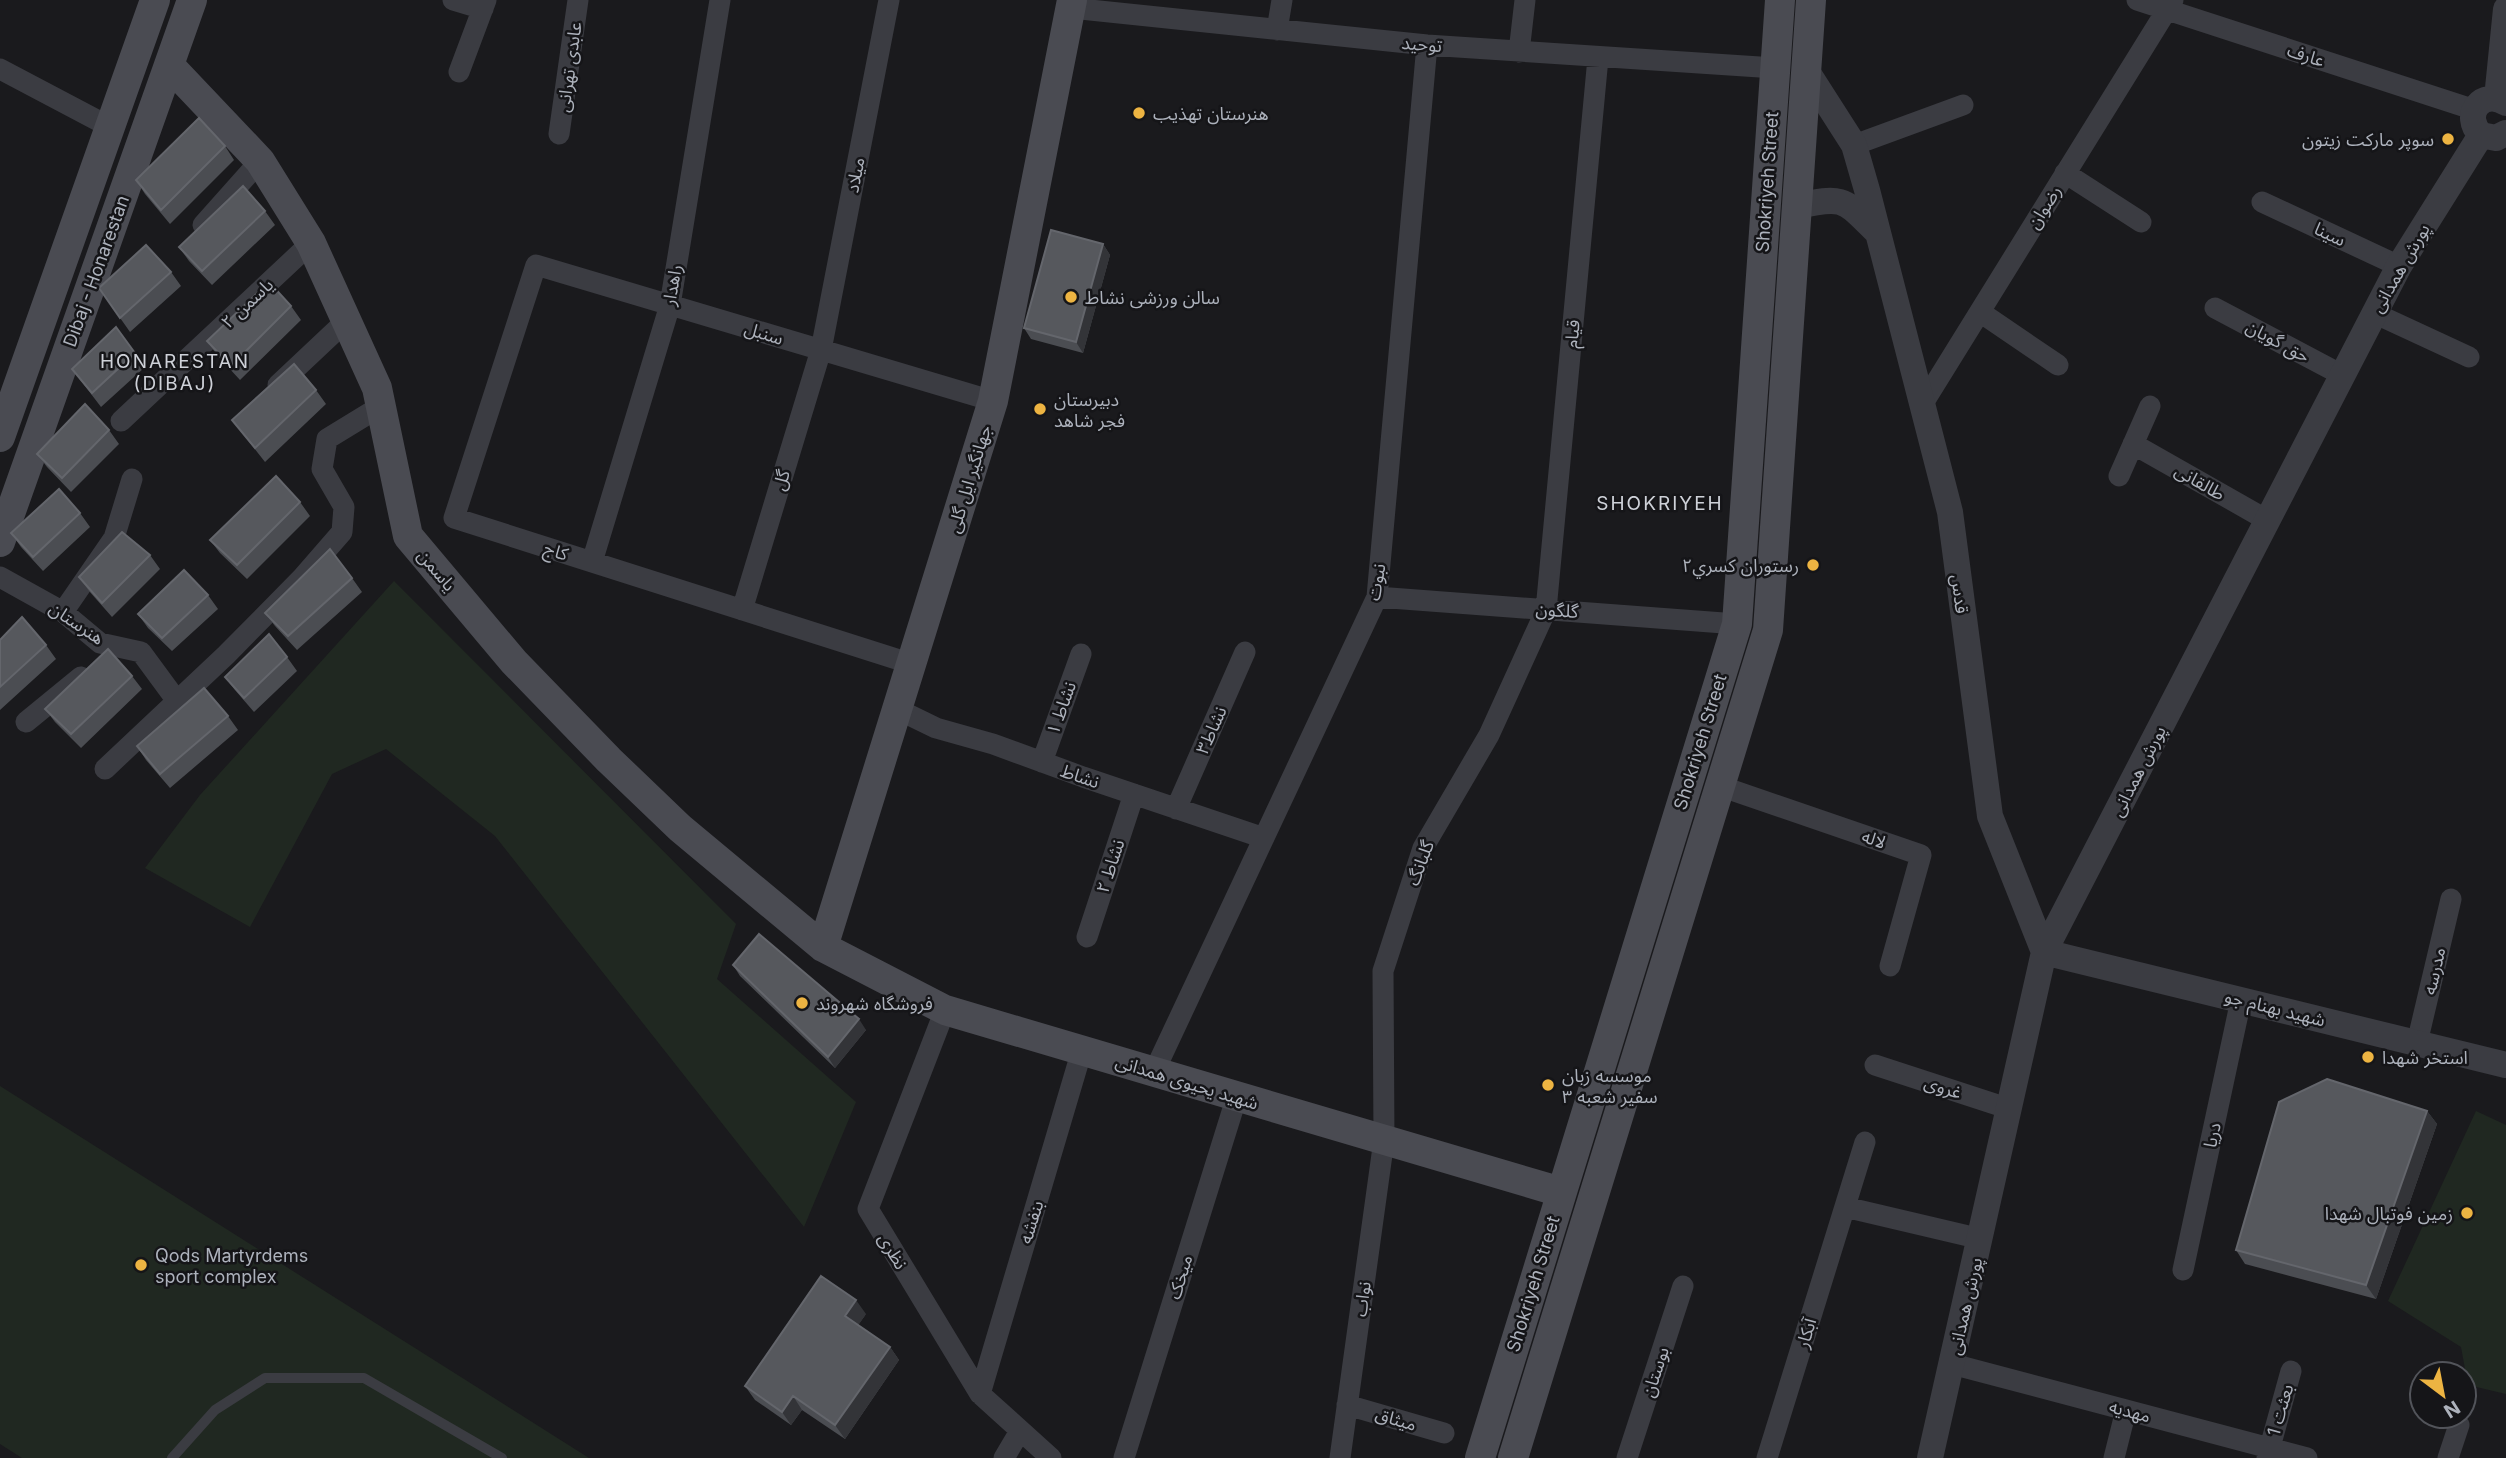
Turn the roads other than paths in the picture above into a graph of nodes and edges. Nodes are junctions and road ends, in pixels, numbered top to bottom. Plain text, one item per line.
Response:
1 (155, 0) edge
2 (192, 0) edge
3 (453, 0) edge
4 (578, 0) edge
5 (720, 0) edge
6 (889, 0) edge
7 (1282, 0) edge
8 (1525, 0) edge
9 (1780, 0) edge
10 (1811, 0) edge
11 (2137, 0) edge
12 (485, 4) edge
13 (1072, 4) edge
14 (2169, 5) edge
15 (2506, 9) edge
16 (1278, 30) junction
17 (1427, 45) junction
18 (1518, 52) junction
19 (1598, 58) junction
20 (169, 65) junction
21 (1775, 68) junction
22 (0, 69) edge
23 (1806, 70) junction
24 (459, 72) dead end
25 (1963, 105) dead end
26 (2493, 116) edge
27 (110, 127) junction
28 (559, 134) dead end
29 (1854, 145) junction
30 (260, 162) junction
31 (2065, 173) junction
32 (2262, 201) dead end
33 (1797, 206) junction
34 (2141, 222) dead end
35 (203, 225) edge
36 (1878, 233) junction
37 (311, 243) junction
38 (536, 265) joint
39 (2399, 265) junction
40 (670, 305) junction
41 (2215, 308) dead end
42 (1980, 312) junction
43 (2374, 313) junction
44 (346, 321) junction
45 (821, 350) junction
46 (2469, 358) dead end
47 (2058, 365) dead end
48 (2342, 375) junction
49 (269, 394) edge
50 (993, 401) junction
51 (1922, 405) junction
52 (381, 406) junction
53 (2150, 406) dead end
54 (3, 421) edge
55 (121, 421) dead end
56 (2133, 444) junction
57 (2119, 476) dead end
58 (132, 479) dead end
59 (2267, 520) junction
60 (0, 542) edge
61 (592, 562) junction
62 (0, 577) edge
63 (1377, 597) junction
64 (742, 610) junction
65 (1546, 610) junction
66 (64, 612) junction
67 (1737, 624) junction
68 (118, 647) junction
69 (1245, 652) dead end
70 (1081, 654) dead end
71 (912, 664) junction
72 (177, 701) junction
73 (897, 709) junction
74 (26, 722) dead end
75 (1042, 762) junction
76 (105, 769) dead end
77 (1720, 786) junction
78 (1134, 794) junction
79 (1177, 808) junction
80 (1264, 838) junction
81 (2451, 899) dead end
82 (1087, 937) dead end
83 (823, 947) junction
84 (2044, 952) junction
85 (1890, 966) dead end
86 (2241, 1000) junction
87 (945, 1010) junction
88 (2417, 1043) junction
89 (1082, 1050) junction
90 (1875, 1065) dead end
91 (2506, 1065) edge
92 (1154, 1072) junction
93 (1237, 1096) junction
94 (2010, 1109) junction
95 (1384, 1140) junction
96 (1865, 1142) dead end
97 (1561, 1192) junction
98 (1845, 1208) junction
99 (1980, 1239) junction
100 (2183, 1270) dead end
101 (1684, 1286) dead end
102 (1952, 1364) junction
103 (2291, 1371) dead end
104 (980, 1394) junction
105 (1347, 1405) junction
106 (2126, 1410) junction
107 (2457, 1430) edge
108 (1020, 1431) junction
109 (1444, 1433) dead end
110 (2268, 1453) edge
111 (1519, 1456) edge
112 (172, 1458) edge
113 (502, 1458) edge
114 (1004, 1458) edge
115 (1051, 1458) edge
116 (1124, 1458) edge
117 (1339, 1458) edge
118 (1480, 1458) edge
119 (1627, 1458) edge
120 (1767, 1458) edge
121 (1930, 1458) edge
122 (2113, 1458) edge
123 (2307, 1458) edge
124 (2448, 1458) edge

1 - 27 main road, Dibaj - Honarestan
2 - 20 main road, Dibaj - Honarestan
3 - 12 street
4 - 28 street, عابدی تهرانی
5 - 40 street, راهدار
6 - 45 street, میلاد
7 - 16 street
8 - 18 street
9 - 21 main road, Shokriyeh Street
10 - 23 main road, Shokriyeh Street
11 - 14 street, عارف
12 - 24 street
13 - 16 street, توحید
13 - 50 main road, جهانگیر ایل گلی
14 - 26 street, عارف
14 - 31 street, رضوان
15 - 26 street
16 - 17 street, توحید
17 - 18 street, توحید
17 - 63 street, نبوت
18 - 19 street, توحید
19 - 21 street, توحید
19 - 65 street, قیام
20 - 30 main road, یاسمن
20 - 60 main road, Dibaj - Honarestan
21 - 67 main road, Shokriyeh Street
22 - 27 street
23 - 29 street, قدس
23 - 33 main road, Shokriyeh Street
25 - 29 street
26 - 39 street, پورش همدانی
27 - 54 main road, Dibaj - Honarestan
29 - 36 street, قدس
30 - 35 street
30 - 37 main road, یاسمن
31 - 34 street
31 - 42 street, رضوان
32 - 39 street, سینا
33 - 36 street
33 - 77 main road, Shokriyeh Street
36 - 51 street, قدس
37 - 44 main road, یاسمن
37 - 55 street, یاسمن ۲
38 - 40 street, سنبل
38 - 61 street, کاج
39 - 43 street, پورش همدانی
40 - 45 street, سنبل
40 - 61 street, راهدار
41 - 48 street, حق گویان
42 - 47 street
42 - 51 street, رضوان
43 - 46 street
43 - 48 street, پورش همدانی
44 - 49 street
44 - 52 main road, یاسمن
45 - 50 street, سنبل
45 - 64 street, گل
48 - 59 street, پورش همدانی
50 - 71 main road, جهانگیر ایل گلی
51 - 84 street, قدس
52 - 72 street
52 - 83 main road, یاسمن
53 - 56 street
56 - 57 street
56 - 59 street, طالقانی
58 - 66 street
59 - 84 street, پورش همدانی
61 - 64 street, کاج
62 - 66 street, هنرستان
63 - 65 street, گلگون
63 - 80 street, نبوت
64 - 71 street, کاج
65 - 67 street, گلگون
65 - 95 street, گلبانگ
66 - 68 street, هنرستان
67 - 97 main road, Shokriyeh Street
68 - 72 street, هنرستان
68 - 74 street
69 - 79 street, نشاط۳
70 - 75 street, نشاط ۱
71 - 73 main road, جهانگیر ایل گلی
72 - 76 street
73 - 75 street, نشاط
73 - 83 main road, جهانگیر ایل گلی
75 - 78 street, نشاط
77 - 85 street, لاله
77 - 111 main road, Shokriyeh Street
78 - 79 street, نشاط
78 - 82 street, نشاط ۲
79 - 80 street, نشاط
80 - 92 street, نبوت
81 - 88 street, مدرسه
83 - 87 main road, شهید یحیوی همدانی
84 - 86 street, شهید بهنام جو
84 - 94 street, پورش همدانی
86 - 88 street, شهید بهنام جو
86 - 100 street, دریا
87 - 89 main road, شهید یحیوی همدانی
87 - 104 street, نظری
88 - 91 street, شهید بهنام جو
89 - 92 main road, شهید یحیوی همدانی
89 - 104 street, بنفشه
90 - 94 street, غروی
92 - 93 main road, شهید یحیوی همدانی
93 - 95 main road, شهید یحیوی همدانی
93 - 116 street, میخک
94 - 99 street, پورش همدانی
95 - 97 main road, شهید یحیوی همدانی
95 - 105 street, نواب
96 - 98 street, آبکار
97 - 118 main road, Shokriyeh Street
98 - 99 street
98 - 120 street, آبکار
99 - 102 street, پورش همدانی
101 - 119 street, بوستان
102 - 106 street, مهدیه
102 - 121 street, پورش همدانی
103 - 110 street, بعثت 1
104 - 108 street, نظری
105 - 109 street, میثاق
105 - 117 street, نواب
106 - 110 street, مهدیه
106 - 122 street
107 - 124 street
108 - 114 street
108 - 115 street, نظری
110 - 123 street, مهدیه
112 - 113 lane

